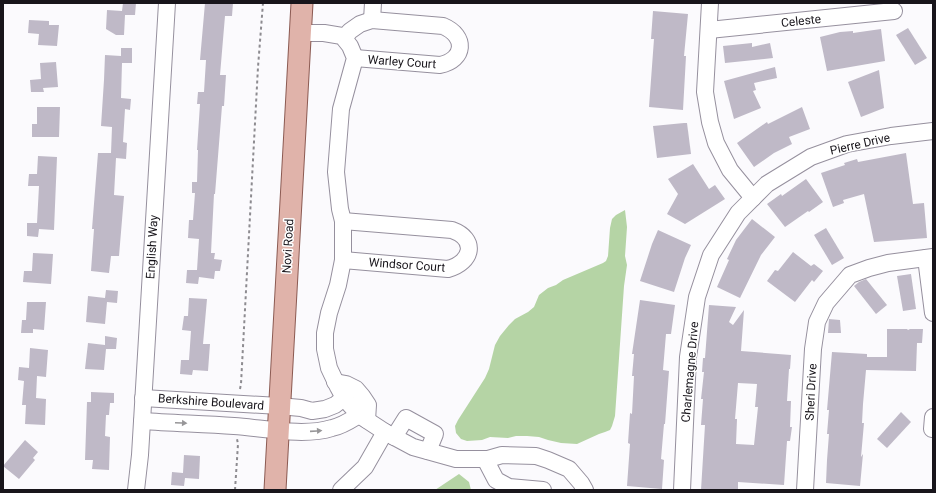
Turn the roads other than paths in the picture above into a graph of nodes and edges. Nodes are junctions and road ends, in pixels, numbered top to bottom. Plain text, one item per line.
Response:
1 (167, 3) edge
2 (302, 3) edge
3 (373, 3) edge
4 (710, 3) edge
5 (894, 12) dead end
6 (372, 20) junction
7 (709, 30) junction
8 (300, 32) junction
9 (344, 38) junction
10 (355, 58) junction
11 (933, 131) edge
12 (753, 198) junction
13 (343, 221) junction
14 (929, 258) edge
15 (343, 260) junction
16 (933, 313) edge
17 (335, 382) junction
18 (143, 398) junction
19 (344, 398) junction
20 (279, 406) junction
21 (363, 418) junction
22 (142, 421) junction
23 (278, 430) junction
24 (390, 434) junction
25 (428, 451) junction
26 (485, 459) junction
27 (136, 490) edge
28 (274, 490) edge
29 (341, 490) edge
30 (543, 490) edge
31 (585, 490) edge
32 (682, 490) edge
33 (805, 490) edge

1 - 18 street, English Way
2 - 8 main road, Novi Road
3 - 6 street
4 - 7 street
5 - 7 street, Celeste
6 - 9 street
6 - 10 street, Warley Court
7 - 12 street
8 - 9 street
8 - 20 main road, Novi Road
9 - 10 street
10 - 13 street
11 - 12 street, Pierre Drive
12 - 32 street, Charlemagne Drive
13 - 15 street
13 - 15 street, Windsor Court
14 - 16 street
14 - 33 street, Sheri Drive
15 - 17 street
17 - 19 street
17 - 21 street
18 - 20 street, Berkshire Boulevard
18 - 22 street, English Way
19 - 20 street, Berkshire Boulevard
19 - 21 street
20 - 23 main road, Novi Road
23 -> 21 street, Berkshire Boulevard
21 - 24 street
22 -> 23 street, Berkshire Boulevard
22 - 27 street, English Way
23 - 28 main road, Novi Road
24 - 25 street
24 - 25 street
24 - 29 street
25 - 26 street
26 - 30 street
26 - 31 street

